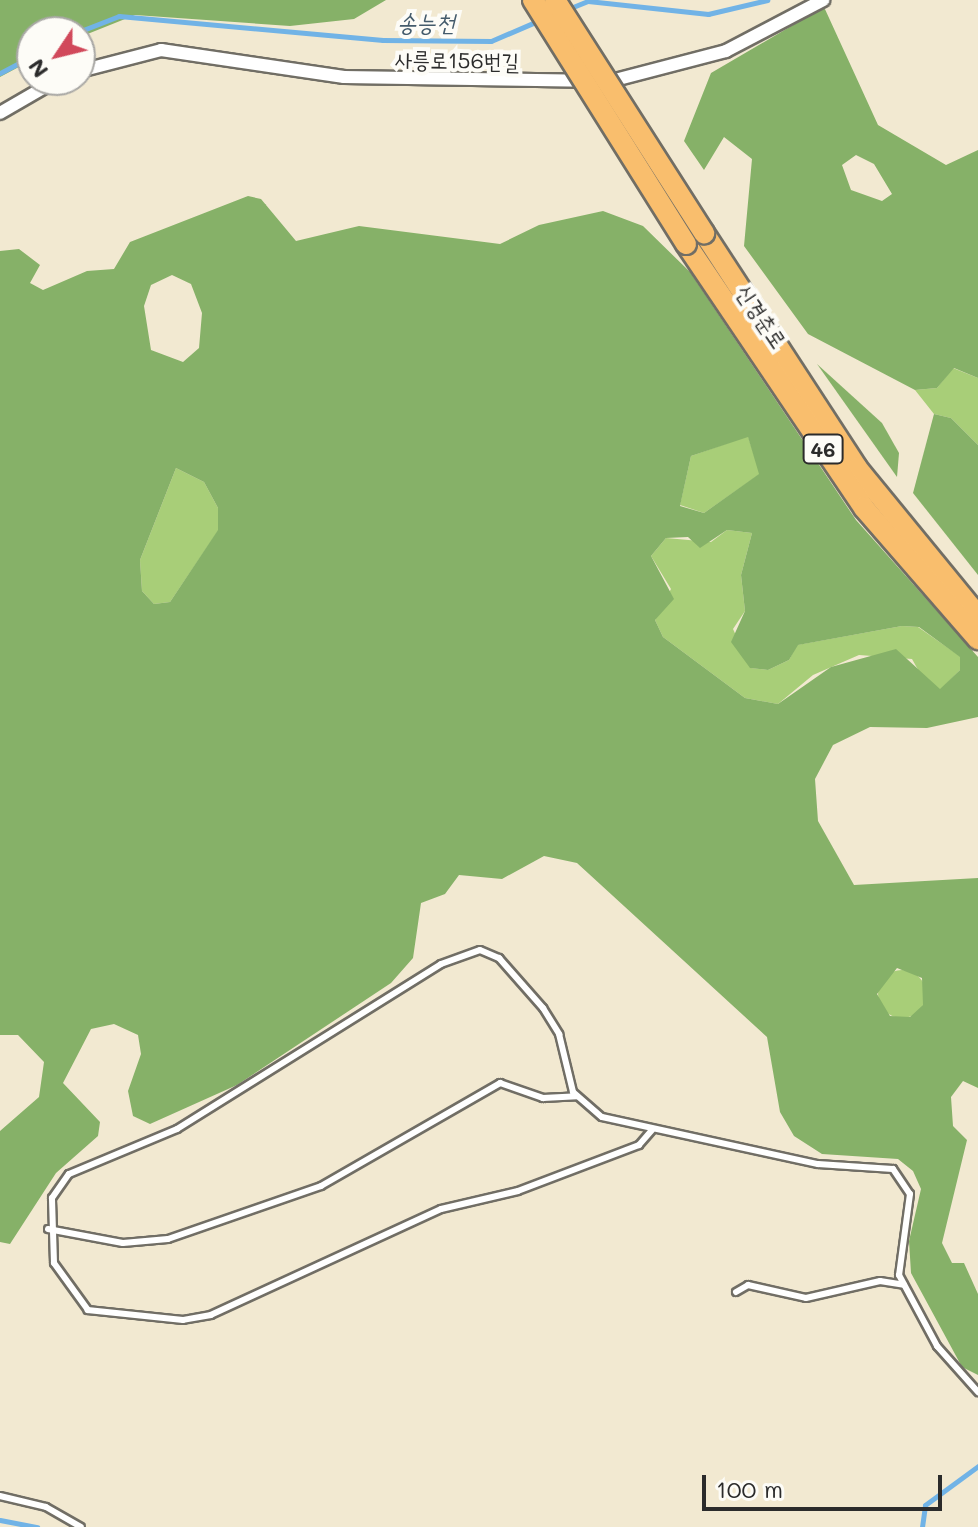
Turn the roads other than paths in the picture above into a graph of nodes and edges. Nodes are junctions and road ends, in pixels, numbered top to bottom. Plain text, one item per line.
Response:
1 (533, 0) edge
2 (555, 0) edge
3 (823, 0) edge
4 (96, 67) edge
5 (29, 96) edge
6 (0, 113) edge
7 (978, 616) edge
8 (978, 639) edge
9 (577, 1096) junction
10 (652, 1130) junction
11 (48, 1229) junction
12 (904, 1285) junction
13 (736, 1292) dead end
14 (978, 1392) edge
15 (0, 1496) edge
16 (81, 1527) edge

1 - 8 highway, 신경춘로 / 46, bridge
2 - 7 highway, 신경춘로 / 46, bridge
3 - 4 street, 사릉로156번길
5 - 6 street
9 - 10 lane
9 - 11 lane
9 - 11 lane
10 - 11 lane
10 - 12 lane
12 - 13 lane
12 - 14 lane
15 - 16 lane

